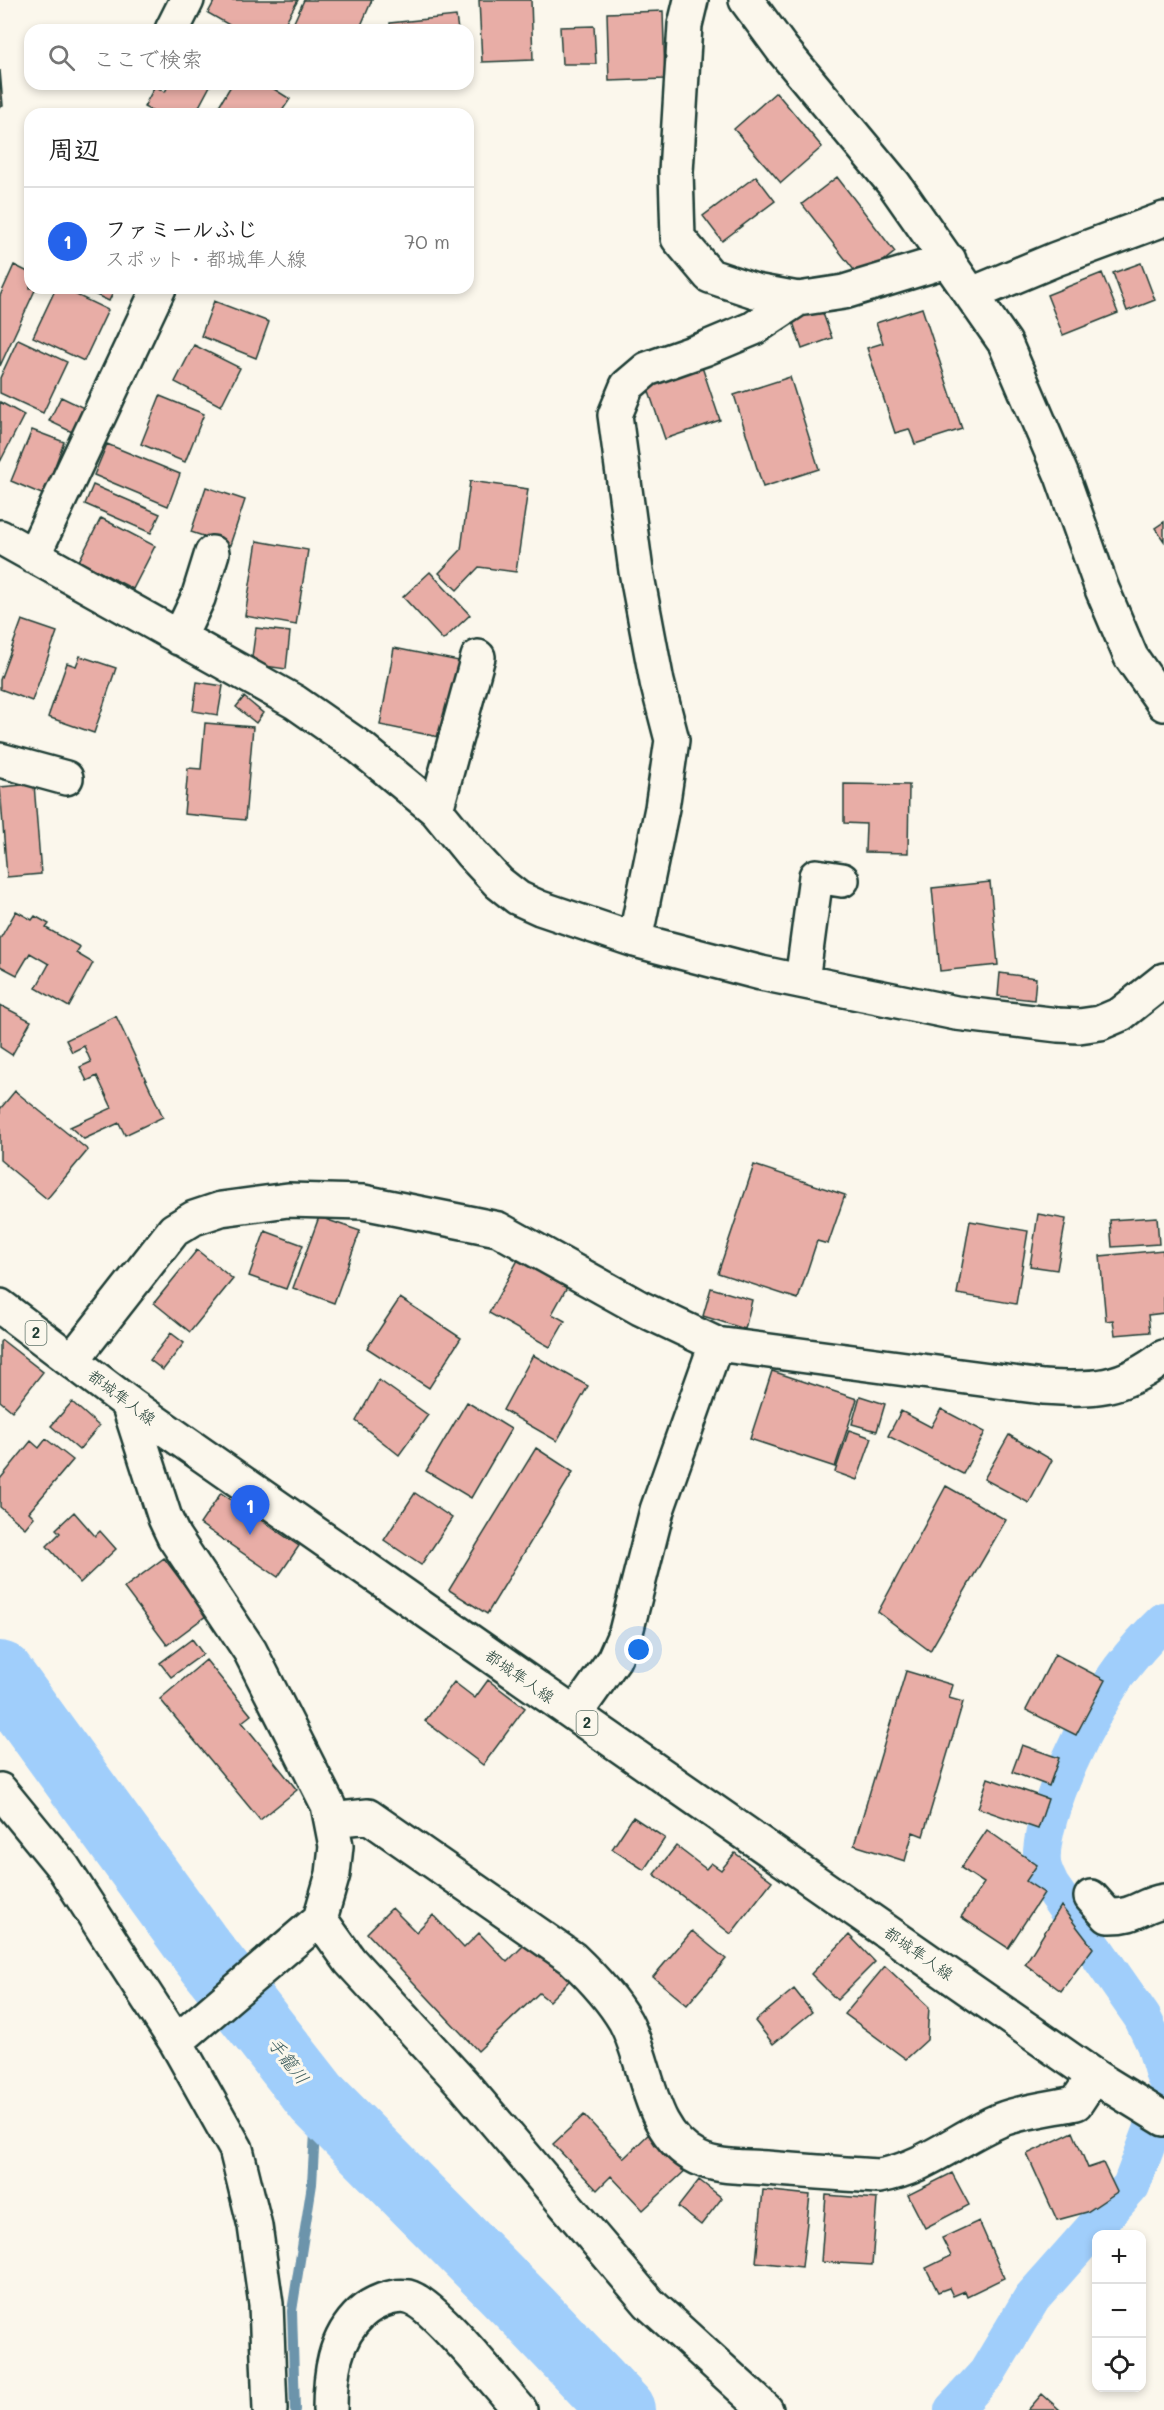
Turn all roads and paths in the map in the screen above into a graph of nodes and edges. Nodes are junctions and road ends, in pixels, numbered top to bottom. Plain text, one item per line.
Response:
1 (188, 0) edge
2 (691, 0) edge
3 (746, 0) edge
4 (175, 24) edge
5 (1164, 219) edge
6 (949, 260) junction
7 (156, 294) edge
8 (972, 294) junction
9 (798, 299) junction
10 (0, 537) edge
11 (212, 553) dead end
12 (33, 556) junction
13 (180, 638) junction
14 (478, 657) dead end
15 (1164, 704) edge
16 (0, 760) edge
17 (66, 778) dead end
18 (436, 810) junction
19 (842, 880) dead end
20 (635, 940) junction
21 (1164, 980) edge
22 (802, 981) junction
23 (0, 1306) edge
24 (716, 1344) junction
25 (1164, 1357) edge
26 (73, 1359) junction
27 (128, 1403) junction
28 (574, 1714) junction
29 (0, 1790) edge
30 (332, 1820) junction
31 (1091, 1897) dead end
32 (1164, 1901) edge
33 (320, 1919) junction
34 (176, 2042) junction
35 (1099, 2079) junction
36 (1164, 2119) edge
37 (270, 2410) edge
38 (330, 2410) edge
39 (520, 2410) edge
40 (765, 2410) edge

1 - 4 street
2 - 9 street
3 - 6 street
5 - 8 street
6 - 8 street
6 - 9 street
7 - 12 street
8 - 15 street
9 - 20 street
10 - 12 street
11 - 13 street
12 - 13 street
13 - 18 street
14 - 18 street
16 - 17 street
18 - 20 street
19 - 22 street
20 - 22 street
21 - 22 street
23 - 26 street, 都城隼人線 / 2
24 - 25 street
24 - 26 street
24 - 28 street
26 - 27 street, 都城隼人線 / 2
27 - 28 street, 都城隼人線 / 2
27 - 30 street
28 - 35 street, 都城隼人線 / 2
29 - 34 street
30 - 33 street
30 - 35 street
31 - 32 street
33 - 34 street
33 - 40 street
34 - 37 street
35 - 36 street, 都城隼人線 / 2
38 - 39 street

